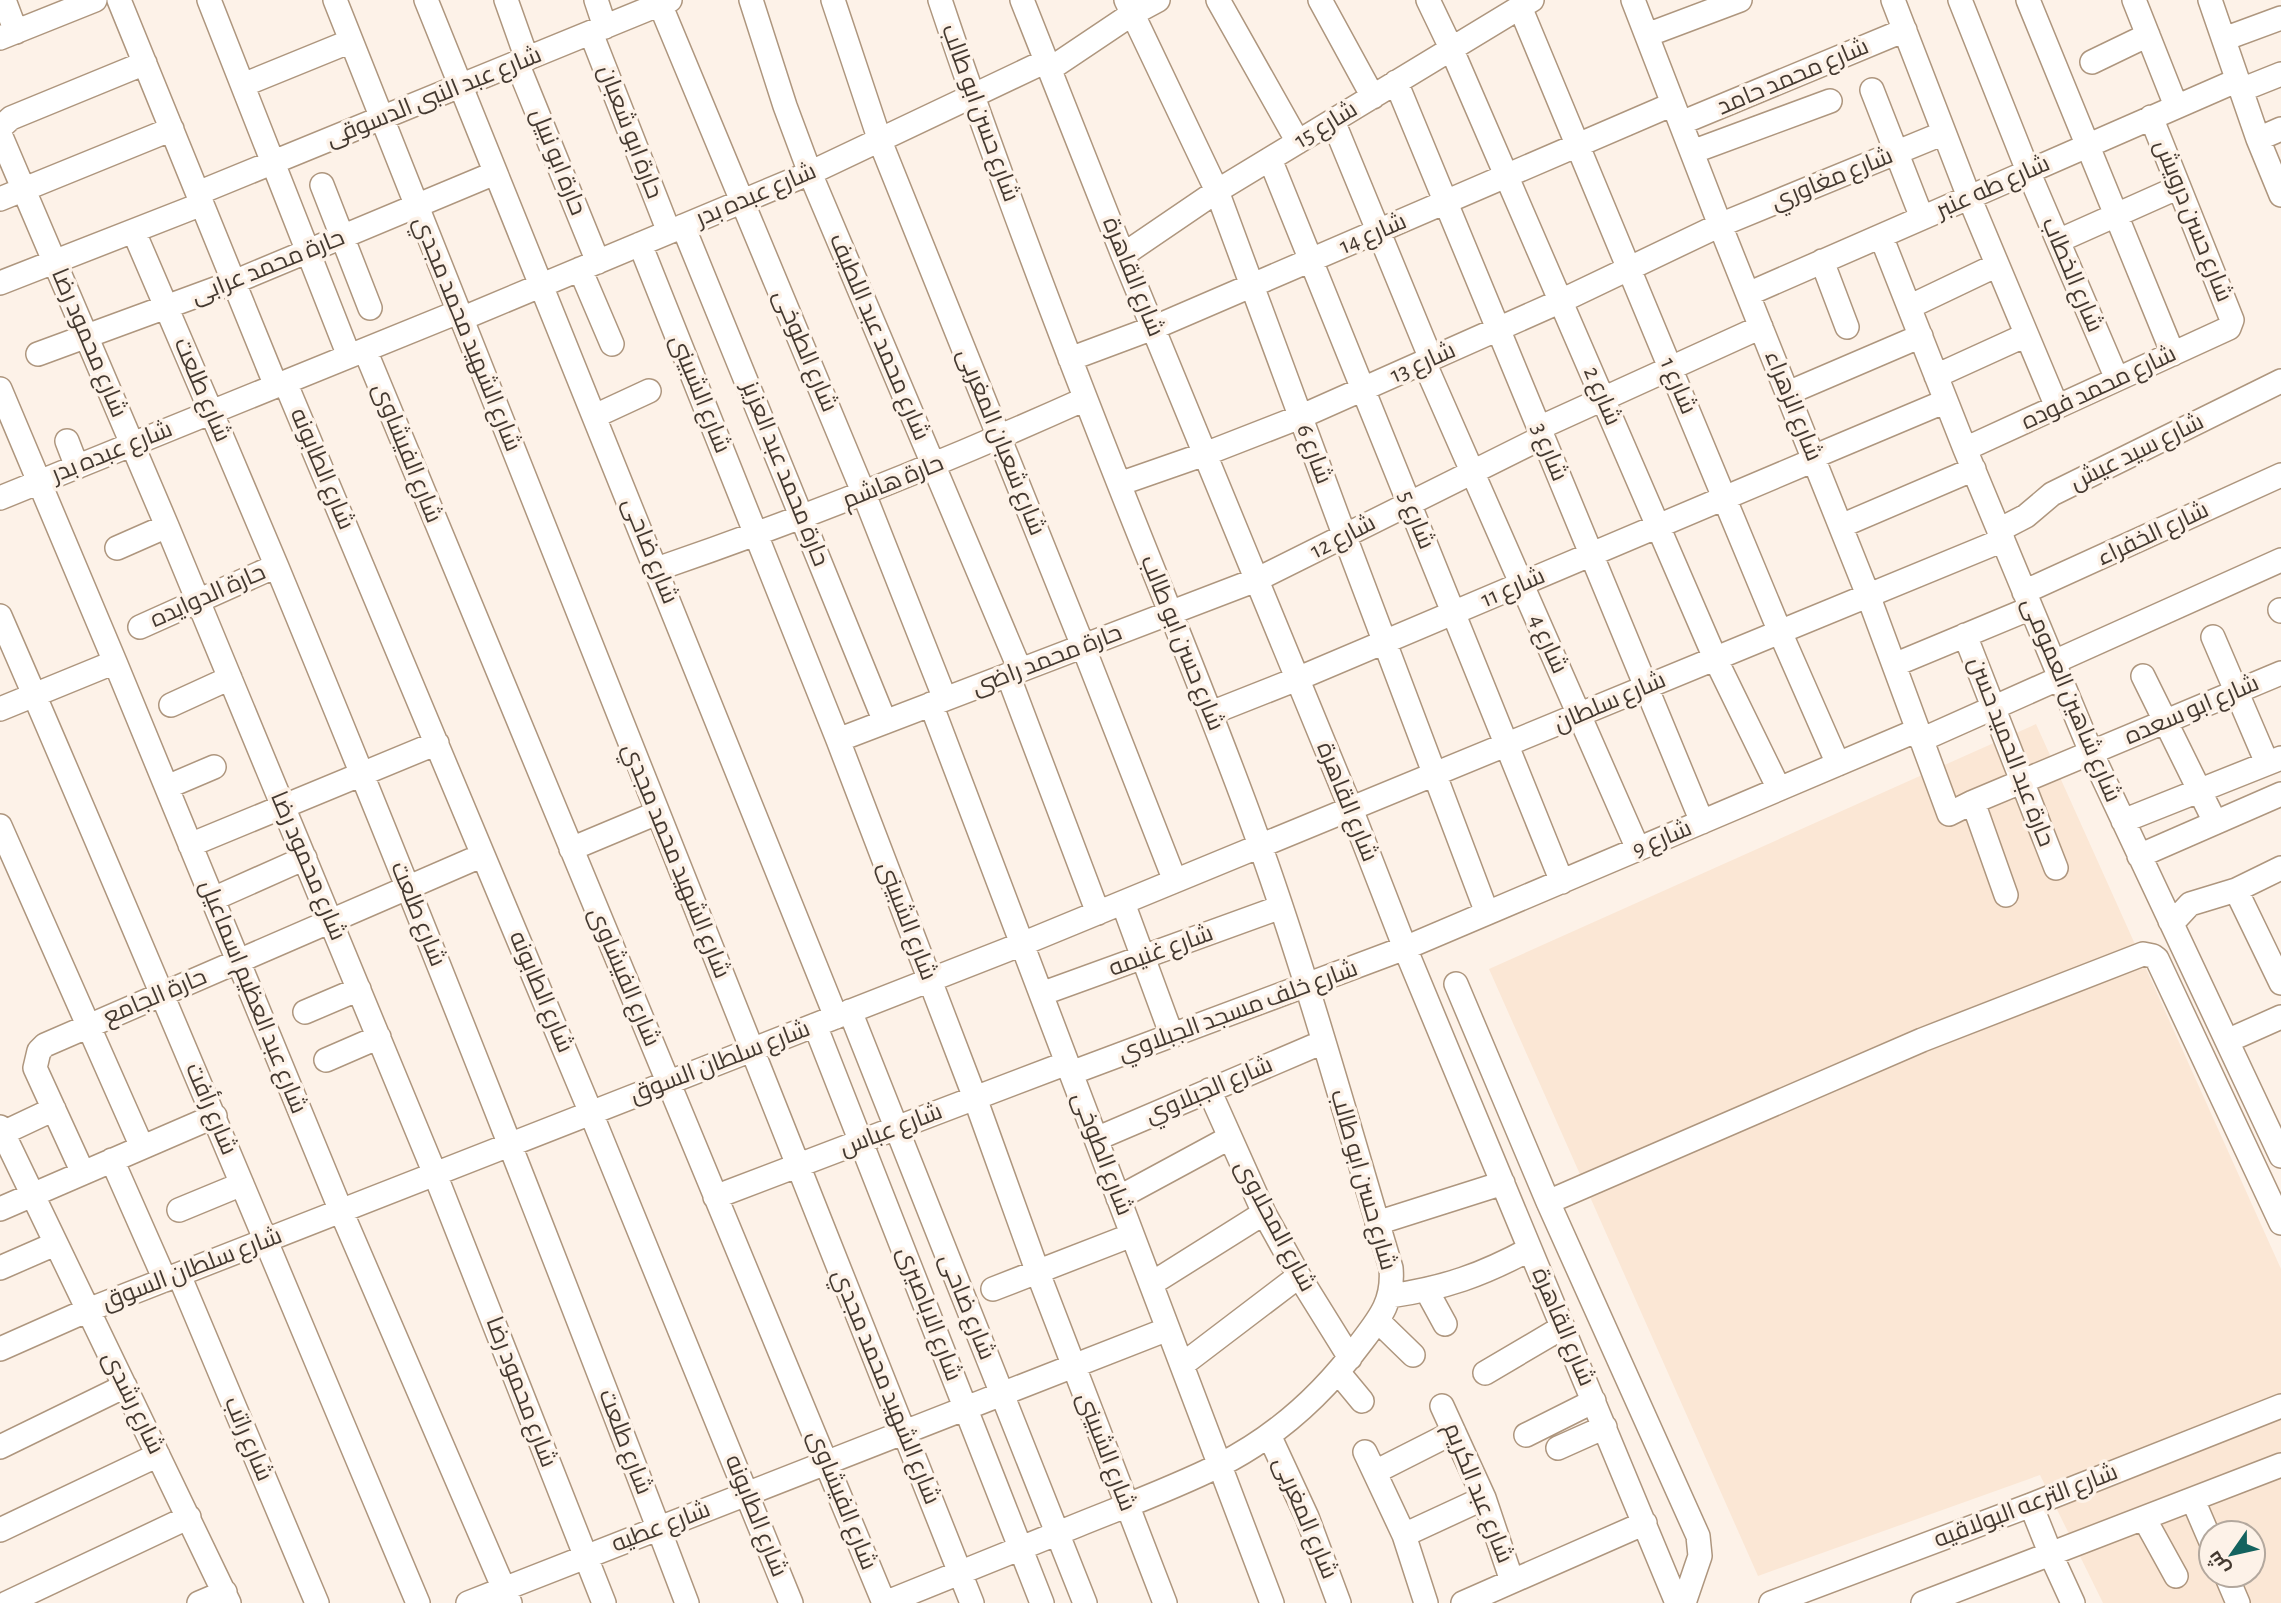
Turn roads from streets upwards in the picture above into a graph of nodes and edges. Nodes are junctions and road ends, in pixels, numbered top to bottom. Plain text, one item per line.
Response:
1 (5, 0) edge
2 (95, 0) edge
3 (119, 0) edge
4 (210, 0) edge
5 (335, 0) edge
6 (426, 0) edge
7 (506, 0) edge
8 (596, 0) edge
9 (751, 0) edge
10 (832, 0) edge
11 (940, 0) edge
12 (1022, 0) edge
13 (1158, 0) edge
14 (1218, 0) edge
15 (1320, 0) edge
16 (1428, 0) edge
17 (1633, 0) edge
18 (1893, 0) edge
19 (1960, 0) edge
20 (2028, 0) edge
21 (2134, 0) edge
22 (2210, 0) edge
23 (1736, 1) edge
24 (665, 2) edge
25 (1527, 2) edge
26 (1129, 7) edge
27 (2281, 18) edge
28 (598, 30) junction
29 (1905, 30) junction
30 (8, 35) edge
31 (1647, 35) junction
32 (2148, 35) junction
33 (2224, 40) junction
34 (351, 41) junction
35 (1451, 48) junction
36 (522, 61) junction
37 (2092, 62) dead end
38 (145, 63) junction
39 (1048, 65) junction
40 (2281, 74) edge
41 (1396, 82) junction
42 (243, 85) junction
43 (2239, 85) junction
44 (461, 86) junction
45 (1872, 90) dead end
46 (972, 96) junction
47 (1373, 97) junction
48 (1830, 101) dead end
49 (2176, 106) junction
50 (1677, 114) junction
51 (2151, 117) junction
52 (382, 118) junction
53 (1333, 121) junction
54 (0, 128) edge
55 (172, 129) junction
56 (2281, 129) edge
57 (1944, 133) junction
58 (0, 134) edge
59 (2258, 139) junction
60 (880, 141) junction
61 (1298, 142) junction
62 (2088, 145) junction
63 (1577, 146) junction
64 (1692, 152) junction
65 (1896, 153) junction
66 (1270, 159) junction
67 (273, 162) junction
68 (2028, 171) junction
69 (495, 173) junction
70 (810, 173) junction
71 (1506, 176) junction
72 (322, 185) dead end
73 (2179, 187) junction
74 (24, 189) junction
75 (1217, 191) junction
76 (2281, 195) edge
77 (1969, 197) junction
78 (0, 199) edge
79 (200, 199) junction
80 (742, 201) junction
81 (1446, 202) junction
82 (416, 205) junction
83 (2117, 215) junction
84 (1922, 218) junction
85 (1720, 225) junction
86 (676, 229) junction
87 (1378, 231) junction
88 (134, 232) junction
89 (1881, 236) junction
90 (342, 237) junction
91 (2058, 241) junction
92 (640, 244) junction
93 (308, 252) junction
94 (1123, 255) junction
95 (1311, 260) junction
96 (1822, 261) junction
97 (55, 263) junction
98 (589, 265) junction
99 (1997, 265) junction
100 (1628, 268) junction
101 (234, 282) junction
102 (0, 283) edge
103 (541, 285) junction
104 (1252, 285) junction
105 (1748, 294) junction
106 (1561, 301) junction
107 (166, 307) junction
108 (1909, 307) junction
109 (370, 308) dead end
110 (460, 315) junction
111 (2231, 325) joint
112 (1761, 327) junction
113 (1847, 327) dead end
114 (1153, 328) junction
115 (1498, 330) junction
116 (2026, 335) junction
117 (1921, 336) junction
118 (86, 337) junction
119 (612, 344) dead end
120 (357, 353) junction
121 (38, 354) dead end
122 (2173, 354) junction
123 (1070, 359) junction
124 (1427, 361) junction
125 (1670, 368) junction
126 (1936, 376) junction
127 (2117, 379) junction
128 (2281, 381) edge
129 (281, 384) junction
130 (0, 389) edge
131 (1363, 389) junction
132 (649, 391) dead end
133 (1788, 393) junction
134 (1085, 399) junction
135 (1603, 399) junction
136 (1946, 401) junction
137 (2057, 407) junction
138 (211, 412) junction
139 (595, 416) junction
140 (1300, 417) junction
141 (1541, 433) junction
142 (999, 438) junction
143 (67, 441) dead end
144 (132, 445) junction
145 (1205, 454) junction
146 (1814, 459) junction
147 (1969, 459) junction
148 (933, 466) junction
149 (77, 467) junction
150 (1472, 472) junction
151 (2281, 475) edge
152 (39, 482) junction
153 (1119, 484) junction
154 (864, 494) junction
155 (0, 498) edge
156 (1724, 498) junction
157 (1409, 504) junction
158 (803, 518) junction
159 (167, 526) junction
160 (1658, 526) junction
161 (1841, 526) junction
162 (756, 535) junction
163 (2001, 535) junction
164 (1345, 537) junction
165 (117, 548) dead end
166 (1591, 555) junction
167 (2281, 560) edge
168 (276, 566) junction
169 (657, 569) junction
170 (1256, 580) junction
171 (1521, 584) junction
172 (1868, 595) junction
173 (2028, 600) junction
174 (198, 601) junction
175 (1170, 613) junction
176 (1453, 613) junction
177 (0, 617) edge
178 (140, 627) dead end
179 (1780, 632) junction
180 (1965, 635) junction
181 (2213, 637) dead end
182 (1384, 642) junction
183 (1083, 646) junction
184 (1715, 658) junction
185 (115, 662) junction
186 (1894, 665) junction
187 (2057, 670) junction
188 (1014, 673) junction
189 (2281, 673) edge
190 (2143, 676) dead end
191 (230, 678) junction
192 (1297, 679) junction
193 (1646, 687) junction
194 (2236, 692) junction
195 (34, 695) junction
196 (938, 702) junction
197 (171, 705) dead end
198 (1994, 707) junction
199 (0, 709) edge
200 (1211, 713) junction
201 (1579, 715) junction
202 (2166, 721) junction
203 (885, 722) junction
204 (1920, 735) junction
205 (838, 740) junction
206 (436, 743) junction
207 (1507, 745) junction
208 (2091, 752) junction
209 (2274, 761) edge
210 (1838, 764) junction
211 (214, 767) dead end
212 (361, 775) junction
213 (1435, 775) junction
214 (2022, 781) junction
215 (167, 787) junction
216 (1779, 789) junction
217 (2200, 792) junction
218 (2281, 794) edge
219 (1973, 802) junction
220 (283, 807) junction
221 (1351, 809) junction
222 (657, 813) junction
223 (1949, 814) joint
224 (2123, 821) junction
225 (1702, 822) junction
226 (2215, 822) junction
227 (0, 825) edge
228 (190, 845) junction
229 (1260, 846) junction
230 (571, 849) junction
231 (1638, 849) junction
232 (484, 855) junction
233 (2139, 856) junction
234 (304, 858) junction
235 (2056, 868) dead end
236 (2281, 869) edge
237 (1175, 881) junction
238 (1562, 882) junction
239 (407, 888) junction
240 (2236, 890) junction
241 (2006, 895) dead end
242 (213, 899) junction
243 (1123, 903) junction
244 (1281, 907) junction
245 (1098, 913) junction
246 (1487, 914) junction
247 (331, 921) junction
248 (2170, 922) junction
249 (1022, 944) junction
250 (1405, 948) junction
251 (1143, 957) junction
252 (238, 961) junction
253 (930, 980) junction
254 (2281, 983) edge
255 (1456, 984) dead end
256 (1306, 986) junction
257 (359, 989) junction
258 (162, 994) junction
259 (1041, 995) junction
260 (305, 1012) dead end
261 (2281, 1017) edge
262 (834, 1018) junction
263 (89, 1026) junction
264 (1172, 1036) junction
265 (379, 1037) junction
266 (2227, 1041) junction
267 (1323, 1042) junction
268 (752, 1050) junction
269 (326, 1060) dead end
270 (1069, 1068) junction
271 (668, 1083) junction
272 (1209, 1090) junction
273 (975, 1098) junction
274 (54, 1108) junction
275 (592, 1113) junction
276 (215, 1116) junction
277 (2274, 1127) edge
278 (896, 1128) junction
279 (1, 1129) edge
280 (1229, 1138) junction
281 (1096, 1139) junction
282 (861, 1142) junction
283 (510, 1145) junction
284 (142, 1147) junction
285 (2281, 1156) edge
286 (112, 1160) junction
287 (798, 1166) junction
288 (83, 1173) junction
289 (435, 1174) junction
290 (1503, 1183) junction
291 (242, 1184) junction
292 (32, 1194) junction
293 (715, 1197) junction
294 (1118, 1198) junction
295 (1548, 1202) junction
296 (0, 1209) edge
297 (179, 1210) dead end
298 (341, 1211) junction
299 (1264, 1213) junction
300 (1377, 1223) junction
301 (2281, 1223) edge
302 (1132, 1235) junction
303 (265, 1241) junction
304 (55, 1244) junction
305 (1530, 1249) junction
306 (0, 1268) edge
307 (1038, 1273) junction
308 (1299, 1276) junction
309 (172, 1278) junction
310 (1151, 1284) junction
311 (993, 1289) dead end
312 (1427, 1291) junction
313 (1390, 1296) junction
314 (88, 1310) junction
315 (1378, 1321) junction
316 (1445, 1324) dead end
317 (1563, 1326) junction
318 (1168, 1329) junction
319 (0, 1349) edge
320 (1413, 1354) dead end
321 (1182, 1365) junction
322 (1344, 1365) junction
323 (1073, 1366) junction
324 (1485, 1373) dead end
325 (125, 1386) junction
326 (1002, 1394) junction
327 (1362, 1401) dead end
328 (1594, 1401) junction
329 (1442, 1406) dead end
330 (2281, 1406) edge
331 (965, 1408) junction
332 (1605, 1427) junction
333 (904, 1432) junction
334 (1454, 1432) junction
335 (1269, 1434) junction
336 (1525, 1435) dead end
337 (0, 1447) edge
338 (1558, 1448) dead end
339 (158, 1455) junction
340 (827, 1462) junction
341 (1220, 1465) junction
342 (2281, 1465) edge
343 (747, 1493) junction
344 (1484, 1498) junction
345 (2193, 1500) junction
346 (2031, 1505) junction
347 (1126, 1506) junction
348 (188, 1517) junction
349 (2144, 1518) junction
350 (2201, 1519) edge
351 (1645, 1523) junction
352 (658, 1528) junction
353 (0, 1530) edge
354 (1057, 1533) junction
355 (1404, 1535) junction
356 (1020, 1548) junction
357 (2051, 1555) junction
358 (586, 1557) junction
359 (960, 1573) junction
360 (2176, 1576) dead end
361 (1512, 1581) junction
362 (507, 1596) edge
363 (227, 1597) edge
364 (7, 1603) edge
365 (199, 1603) edge
366 (317, 1603) edge
367 (418, 1603) edge
368 (468, 1603) edge
369 (604, 1603) edge
370 (687, 1603) edge
371 (792, 1603) edge
372 (885, 1603) edge
373 (972, 1603) edge
374 (1042, 1603) edge
375 (1085, 1603) edge
376 (1165, 1603) edge
377 (1272, 1603) edge
378 (1339, 1603) edge
379 (1426, 1603) edge
380 (1463, 1603) edge
381 (1677, 1603) edge
382 (1684, 1603) edge
383 (1771, 1603) edge
384 (1923, 1603) edge
385 (2074, 1603) edge

1 - 30 street
2 - 30 street
3 - 38 street, شارع الطابونه
4 - 42 street, شارع الفيشاوى
5 - 34 street, شارع الشهيد محمد مجدي
6 - 44 street, شارع ضاحى
7 - 36 street, حارة ابو نبيل
8 - 28 street, حارة ابو شعبان
9 - 70 street, شارع محمد عبد اللطيف
10 - 60 street, شارع شعبان المغربى
11 - 46 street, شارع حسن ابو طالب
12 - 39 street, شارع القاهرة
13 - 26 street, شارع عبده بدر
14 - 61 street
15 - 47 street
16 - 35 street, شارع 2
17 - 31 street, شارع الزهراء
18 - 29 street
19 - 68 street, شارع الخطاب
20 - 62 street
21 - 32 street
22 - 33 street
23 - 31 street
24 - 28 street, شارع عبد النبى الدسوقى
24 - 80 street, شارع الطوخى
25 - 35 street, شارع 15
25 - 63 street, شارع 1
26 - 39 street, شارع عبده بدر
26 - 75 street, شارع 6
27 - 33 street
28 - 36 street, شارع عبد النبى الدسوقى
28 - 86 street, حارة ابو شعبان
29 - 50 street, شارع محمد حامد
29 - 57 street
31 - 50 street, شارع الزهراء
32 - 37 street
32 - 49 street
33 - 43 street
34 - 42 street
34 - 52 street, شارع الشهيد محمد مجدي
35 - 41 street, شارع 15
35 - 71 street, شارع 2
36 - 44 street, شارع عبد النبى الدسوقى
36 - 98 street, حارة ابو نبيل
38 - 54 street
38 - 55 street, شارع الطابونه
39 - 46 street, شارع عبده بدر
39 - 94 street, شارع القاهرة
40 - 43 street, شارع طه عنبر
41 - 47 street, شارع 15
41 - 81 street, شارع 3
42 - 67 street, شارع الفيشاوى
43 - 49 street, شارع طه عنبر
43 - 59 street
44 - 52 street, شارع عبد النبى الدسوقى
44 - 69 street, شارع ضاحى
45 - 65 street
46 - 60 street, شارع عبده بدر
46 - 123 street, شارع حسن ابو طالب
47 - 53 street, شارع 15
48 - 64 street
49 - 51 street, شارع طه عنبر
50 - 63 street, شارع 14
50 - 64 street, شارع الزهراء
51 - 62 street, شارع طه عنبر
51 - 73 street, شارع حسن درويش
52 - 67 street, شارع عبد النبى الدسوقى
52 - 82 street, شارع الشهيد محمد مجدي
53 - 61 street, شارع 15
53 - 87 street, شارع 4
55 - 74 street
55 - 79 street, شارع الطابونه
56 - 59 street
57 - 65 street, شارع مغاوري
57 - 77 street
58 - 74 street, شارع محمود رضا
59 - 76 street
60 - 70 street, شارع عبده بدر
60 - 142 street, شارع شعبان المغربى
61 - 66 street, شارع 15
62 - 68 street, شارع طه عنبر
62 - 83 street
63 - 71 street, شارع 14
63 - 100 street, شارع 1
64 - 85 street, شارع الزهراء
65 - 84 street
65 - 85 street, شارع مغاوري
66 - 75 street, شارع 15
66 - 95 street, شارع 5
67 - 79 street, شارع عبد النبى الدسوقى
67 - 93 street, شارع الفيشاوى
68 - 77 street, شارع طه عنبر
68 - 91 street, شارع الخطاب
69 - 82 street, حارة محمد عرابى
69 - 103 street, شارع ضاحى
70 - 80 street, شارع عبده بدر
70 - 148 street, شارع محمد عبد اللطيف
71 - 81 street, شارع 14
71 - 106 street, شارع 2
72 - 90 street
73 - 83 street
73 - 111 street, شارع حسن درويش
74 - 78 street
74 - 97 street, شارع محمود رضا
75 - 94 street, شارع 15
75 - 104 street, شارع 6
77 - 84 street, شارع طه عنبر
77 - 99 street
79 - 88 street, شارع عبد النبى الدسوقى
79 - 101 street, شارع الطابونه
80 - 86 street, شارع عبده بدر
80 - 154 street, شارع الطوخى
81 - 87 street, شارع 14
81 - 115 street, شارع 3
82 - 90 street, حارة محمد عرابى
82 - 110 street, شارع الشهيد محمد مجدي
83 - 91 street
83 - 122 street
84 - 89 street, شارع طه عنبر
85 - 100 street, شارع 13
85 - 105 street, شارع الزهراء
86 - 92 street, شارع عبده بدر
86 - 158 street, حارة محمد عبد العزيز
87 - 95 street, شارع 14
87 - 124 street, شارع 4
88 - 97 street, شارع عبد النبى الدسوقى
88 - 107 street, شارع طلعت
89 - 96 street, شارع طه عنبر
89 - 108 street, شارع شاهين العمومى
90 - 93 street, حارة محمد عرابى
90 - 109 street
91 - 127 street, شارع الخطاب
92 - 98 street, شارع عبده بدر
92 - 162 street, شارع الشبينى
93 - 101 street, حارة محمد عرابى
93 - 120 street, شارع الفيشاوى
94 - 114 street, شارع القاهرة
95 - 104 street, شارع 14
95 - 131 street, شارع 5
96 - 105 street, شارع طه عنبر
96 - 113 street
97 - 102 street, شارع عبد النبى الدسوقى
97 - 118 street, شارع محمود رضا
98 - 103 street, شارع عبده بدر
98 - 119 street, حارة ابو نبيل
99 - 108 street
99 - 116 street
100 - 106 street, شارع 13
100 - 125 street, شارع 1
101 - 107 street, حارة محمد عرابى
101 - 129 street, شارع الطابونه
103 - 110 street, شارع عبده بدر
103 - 139 street, شارع ضاحى
104 - 114 street, شارع 14
104 - 140 street, شارع 6
105 - 112 street, شارع الزهراء
106 - 115 street, شارع 13
106 - 135 street, شارع 2
107 - 118 street, حارة محمد عرابى
107 - 138 street, شارع طلعت
108 - 117 street, شارع شاهين العمومى
110 - 120 street, شارع عبده بدر
110 - 222 street, شارع الشهيد محمد مجدي
111 - 122 street, شارع محمد فوده
112 - 125 street, شارع 12
112 - 133 street, شارع الزهراء
114 - 123 street, شارع 14
114 - 145 street, شارع القاهرة
115 - 124 street, شارع 13
115 - 141 street, شارع 3
116 - 126 street
116 - 137 street
117 - 126 street, شارع شاهين العمومى
117 - 133 street
118 - 121 street, حارة محمد عرابى
118 - 144 street, شارع محمود رضا
120 - 129 street, شارع عبده بدر
120 - 230 street, شارع الفيشاوى
122 - 127 street, شارع محمد فوده
123 - 134 street, شارع حسن ابو طالب
124 - 131 street, شارع 13
124 - 150 street, شارع 4
125 - 135 street, شارع 12
125 - 156 street, شارع 1
126 - 136 street, شارع شاهين العمومى
127 - 137 street, شارع محمد فوده
128 - 163 street, شارع سيد عيش
129 - 138 street, شارع عبده بدر
129 - 206 street, شارع الطابونه
130 - 152 street, شارع عبد العظيم اسماعيل
131 - 140 street, شارع 13
131 - 157 street, شارع 5
132 - 139 street
133 - 146 street, شارع الزهراء
134 - 142 street, حارة هاشم
134 - 153 street, شارع حسن ابو طالب
135 - 141 street, شارع 12
135 - 160 street, شارع 2
136 - 146 street, شارع 11
136 - 147 street, شارع شاهين العمومى
137 - 147 street, شارع محمد فوده
138 - 144 street, شارع عبده بدر
138 - 168 street, شارع طلعت
139 - 169 street, شارع ضاحى
140 - 145 street, شارع 13
140 - 164 street, شارع 6
141 - 150 street, شارع 12
141 - 166 street, شارع 3
142 - 148 street, حارة هاشم
142 - 183 street, شارع شعبان المغربى
143 - 149 street
144 - 149 street, شارع عبده بدر
144 - 159 street, شارع محمود رضا
145 - 153 street, شارع 13
145 - 170 street, شارع القاهرة
146 - 156 street, شارع 11
146 - 161 street, شارع الزهراء
147 - 161 street, شارع محمد فوده
147 - 163 street, شارع شاهين العمومى
148 - 154 street, حارة هاشم
148 - 188 street, شارع محمد عبد اللطيف
149 - 152 street, شارع عبده بدر
150 - 157 street, شارع 12
150 - 171 street, شارع 4
151 - 173 street, شارع الخفراء
152 - 155 street, شارع عبده بدر
152 - 185 street, شارع عبد العظيم اسماعيل
153 - 175 street, شارع حسن ابو طالب
154 - 158 street, حارة هاشم
154 - 196 street, شارع الطوخى
156 - 160 street, شارع 11
156 - 179 street, شارع 1
157 - 164 street, شارع 12
157 - 176 street, شارع 5
158 - 162 street, حارة هاشم
158 - 203 street, حارة محمد عبد العزيز
159 - 165 street
159 - 174 street, شارع محمود رضا
160 - 166 street, شارع 11
160 - 184 street, شارع 2
161 - 172 street, شارع الزهراء
162 - 169 street, حارة هاشم
162 - 205 street, شارع الشبينى
163 - 172 street, شارع سيد عيش
163 - 173 street, شارع شاهين العمومى
164 - 170 street, شارع 12
164 - 182 street, شارع 6
166 - 171 street, شارع 11
166 - 193 street, شارع 3
167 - 187 street, شارع 9
168 - 174 street, حارة الدوايده
168 - 212 street, شارع طلعت
169 - 262 street, شارع ضاحى
170 - 175 street, حارة محمد راضى
170 - 192 street, شارع القاهرة
171 - 176 street, شارع 11
171 - 201 street, شارع 4
172 - 179 street, شارع سلطان
172 - 186 street, شارع الزهراء
173 - 180 street, شارع الخفراء
173 - 187 street, شارع شاهين العمومى
174 - 178 street, حارة الدوايده
174 - 191 street, شارع محمود رضا
175 - 183 street, حارة محمد راضى
175 - 200 street, شارع حسن ابو طالب
176 - 182 street, شارع 11
176 - 207 street, شارع 5
177 - 195 street, شارع رأفت
179 - 184 street, شارع سلطان
179 - 210 street, شارع 1
180 - 186 street, شارع الخفراء
180 - 198 street, حارة عبد الحميد حسن
181 - 194 street
182 - 192 street, شارع 11
182 - 213 street, شارع 6
183 - 188 street, حارة محمد راضى
183 - 237 street, شارع شعبان المغربى
184 - 193 street, شارع سلطان
184 - 216 street, شارع 2
185 - 195 street
185 - 215 street, شارع عبد العظيم اسماعيل
186 - 204 street, شارع الزهراء
187 - 198 street, شارع 9
187 - 208 street, شارع شاهين العمومى
188 - 196 street, حارة محمد راضى
188 - 245 street, شارع محمد عبد اللطيف
189 - 194 street, شارع ابو سعده
190 - 202 street
191 - 197 street
191 - 220 street, شارع محمود رضا
192 - 200 street, شارع 11
192 - 221 street, شارع القاهرة
193 - 201 street, شارع سلطان
193 - 225 street, شارع 3
194 - 202 street, شارع ابو سعده
194 - 209 street
195 - 199 street
195 - 258 street, شارع رأفت
196 - 203 street, حارة محمد راضى
196 - 249 street, شارع الطوخى
198 - 204 street, شارع 9
198 - 214 street, حارة عبد الحميد حسن
200 - 229 street, شارع حسن ابو طالب
201 - 207 street, شارع سلطان
201 - 231 street, شارع 4
202 - 208 street, شارع ابو سعده
202 - 217 street
203 - 205 street, حارة محمد راضى
204 - 210 street, شارع 9
204 - 223 street, شارع الزهراء
205 - 253 street, شارع الشبينى
206 - 212 street
206 - 232 street, شارع الطابونه
207 - 213 street, شارع سلطان
207 - 238 street, شارع 5
208 - 214 street, شارع ابو سعده
208 - 224 street, شارع شاهين العمومى
209 - 217 street
210 - 216 street, شارع 9
211 - 215 street
212 - 220 street
212 - 239 street, شارع طلعت
213 - 221 street, شارع سلطان
213 - 246 street, شارع 6
214 - 219 street, شارع ابو سعده
214 - 235 street, حارة عبد الحميد حسن
215 - 228 street, شارع عبد العظيم اسماعيل
216 - 225 street, شارع 9
217 - 224 street
217 - 226 street
218 - 226 street
219 - 223 street, شارع ابو سعده
219 - 241 street
220 - 228 street
220 - 234 street, شارع محمود رضا
221 - 229 street, شارع سلطان السوق
221 - 250 street, شارع القاهرة
222 - 230 street
222 - 268 street, شارع الشهيد محمد مجدي
224 - 233 street, شارع شاهين العمومى
225 - 231 street, شارع 9
226 - 233 street
227 - 263 street
228 - 242 street, شارع عبد العظيم اسماعيل
229 - 237 street, شارع سلطان السوق
229 - 244 street, شارع حسن ابو طالب
230 - 271 street, شارع الفيشاوى
231 - 238 street, شارع 9
232 - 239 street, حارة الجامع
232 - 275 street, شارع الطابونه
233 - 248 street, شارع شاهين العمومى
234 - 242 street
234 - 247 street, شارع محمود رضا
236 - 240 street
237 - 243 street, شارع سلطان السوق
238 - 246 street, شارع 9
239 - 247 street, حارة الجامع
239 - 283 street, شارع طلعت
240 - 248 street
240 - 254 street
242 - 252 street, شارع عبد العظيم اسماعيل
243 - 245 street, شارع سلطان السوق
243 - 251 street
244 - 251 street, شارع غنيمه
244 - 256 street, شارع حسن ابو طالب
245 - 249 street, شارع سلطان السوق
246 - 250 street, شارع 9
247 - 252 street, حارة الجامع
247 - 257 street, شارع محمود رضا
248 - 266 street, شارع شاهين العمومى
249 - 253 street, شارع سلطان السوق
249 - 259 street, شارع الطوخى
250 - 256 street, شارع خلف مسجد الجبلاوي
250 - 290 street, شارع القاهرة
251 - 259 street, شارع غنيمه
251 - 264 street
252 - 258 street, حارة الجامع
252 - 298 street, شارع عبد العظيم اسماعيل
253 - 262 street, شارع سلطان السوق
253 - 273 street, شارع الشبينى
255 - 295 street
256 - 264 street, شارع خلف مسجد الجبلاوي
256 - 267 street, شارع حسن ابو طالب
257 - 260 street
257 - 265 street, شارع محمود رضا
258 - 263 street, حارة الجامع
258 - 276 street, شارع رأفت
259 - 270 street, شارع الطوخى
261 - 266 street
262 - 268 street, شارع سلطان السوق
262 - 278 street, شارع ضاحى
262 - 282 street, شارع الاباصيرى
263 - 274 street, حارة الجامع
263 - 284 street
264 - 270 street, شارع خلف مسجد الجبلاوي
265 - 269 street
265 - 289 street, شارع محمود رضا
266 - 277 street, شارع شاهين العمومى
267 - 272 street, شارع الجبلاوي
267 - 300 street, شارع حسن ابو طالب
268 - 271 street, شارع سلطان السوق
268 - 287 street, شارع الشهيد محمد مجدي
270 - 273 street, شارع عباس
270 - 281 street, شارع الطوخى
271 - 275 street, شارع سلطان السوق
271 - 293 street, شارع الفيشاوى
272 - 280 street, شارع المحلاوى
272 - 281 street, شارع الجبلاوي
273 - 278 street, شارع عباس
273 - 307 street, شارع الشبينى
274 - 279 street
274 - 288 street, حارة الجامع
275 - 283 street, شارع سلطان السوق
275 - 343 street, شارع الطابونه
276 - 284 street
276 - 291 street, شارع رأفت
277 - 285 street, شارع شاهين العمومى
278 - 282 street, شارع عباس
278 - 326 street, شارع ضاحى
279 - 292 street, شارع رشدى
280 - 294 street
280 - 299 street, شارع المحلاوى
281 - 294 street, شارع الطوخى
282 - 287 street, شارع عباس
282 - 331 street, شارع الاباصيرى
283 - 289 street, شارع سلطان السوق
283 - 352 street, شارع طلعت
284 - 286 street
286 - 288 street
286 - 309 street, شارع راتب
287 - 293 street, شارع عباس
287 - 333 street, شارع الشهيد محمد مجدي
288 - 292 street
289 - 298 street, شارع سلطان السوق
289 - 358 street, شارع محمود رضا
290 - 300 street
290 - 305 street, شارع القاهرة
291 - 297 street
291 - 303 street, شارع رأفت
292 - 296 street
292 - 304 street, شارع رشدى
293 - 340 street, شارع الفيشاوى
294 - 302 street, شارع الطوخى
295 - 301 street
295 - 382 street
298 - 303 street, شارع سلطان السوق
298 - 362 street, شارع عبد العظيم اسماعيل
299 - 308 street, شارع المحلاوى
299 - 310 street
300 - 313 street, شارع حسن ابو طالب
302 - 307 street
302 - 310 street, شارع الطوخى
303 - 309 street, شارع سلطان السوق
303 - 367 street, شارع رأفت
304 - 306 street
304 - 314 street, شارع رشدى
305 - 312 street
305 - 317 street, شارع القاهرة
307 - 311 street
307 - 323 street, شارع الشبينى
308 - 321 street
308 - 322 street, شارع المحلاوى
309 - 314 street, شارع سلطان السوق
309 - 366 street, شارع راتب
310 - 318 street, شارع الطوخى
312 - 313 street
312 - 316 street
313 - 315 street
314 - 319 street, شارع سلطان السوق
314 - 325 street, شارع رشدى
315 - 320 street
315 - 322 street
317 - 324 street
317 - 328 street, شارع القاهرة
318 - 321 street, شارع الطوخى
318 - 323 street, شارع عطيه
321 - 341 street, شارع الطوخى
322 - 327 street, شارع المحلاوى
322 - 335 street
323 - 326 street, شارع عطيه
323 - 347 street, شارع الشبينى
325 - 337 street
325 - 339 street, شارع رشدى
326 - 331 street, شارع عطيه
326 - 354 street, شارع ضاحى
328 - 332 street, شارع القاهرة
328 - 336 street
329 - 334 street, شارع عبد الكريم
330 - 346 street, شارع الترعه البولاقيه
331 - 333 street, شارع عطيه
331 - 356 street, شارع الاباصيرى
332 - 338 street
332 - 351 street, شارع القاهرة
333 - 340 street, شارع عطيه
333 - 359 street, شارع الشهيد محمد مجدي
334 - 344 street, شارع عبد الكريم
334 - 355 street
335 - 341 street
335 - 378 street, شارع المغربى
339 - 348 street, شارع رشدى
339 - 353 street
340 - 343 street, شارع عطيه
340 - 372 street, شارع الفيشاوى
341 - 347 street
341 - 377 street, شارع الطوخى
342 - 345 street
343 - 352 street, شارع عطيه
343 - 371 street, شارع الطابونه
344 - 355 street
344 - 361 street, شارع عبد الكريم
345 - 349 street
345 - 350 street
346 - 357 street
346 - 383 street, شارع الترعه البولاقيه
347 - 354 street
347 - 376 street, شارع الشبينى
348 - 363 street, شارع رشدى
348 - 364 street
349 - 357 street
349 - 360 street
351 - 361 street
351 - 381 street, شارع القاهرة
352 - 358 street, شارع عطيه
352 - 370 street, شارع طلعت
354 - 356 street
354 - 375 street, شارع ضاحى
355 - 379 street
356 - 359 street
356 - 374 street, شارع الاباصيرى
357 - 384 street
357 - 385 street
358 - 362 street, شارع عطيه
358 - 369 street, شارع محمود رضا
359 - 372 street
359 - 373 street, شارع الشهيد محمد مجدي
361 - 380 street
362 - 368 street, شارع عطيه
363 - 365 street

